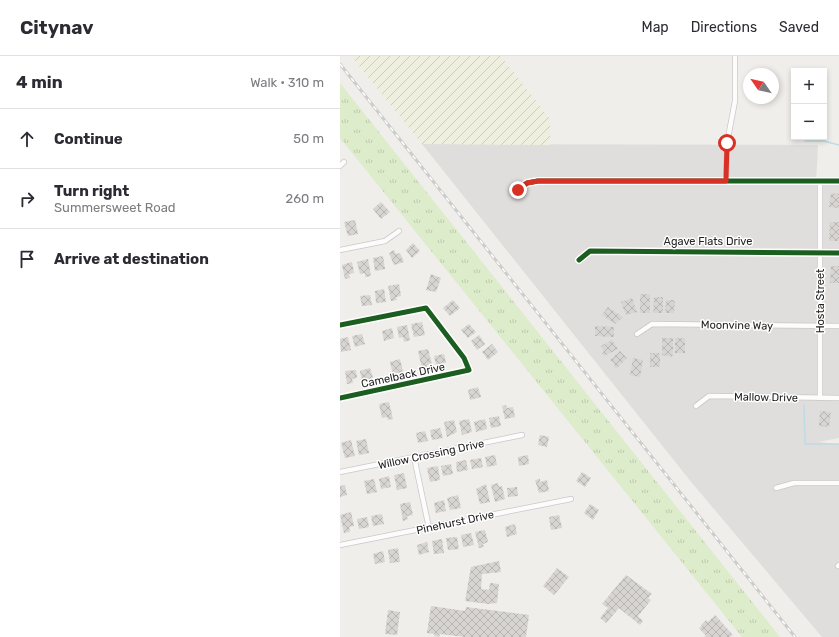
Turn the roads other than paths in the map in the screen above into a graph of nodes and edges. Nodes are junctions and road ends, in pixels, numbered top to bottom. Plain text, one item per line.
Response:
1 (735, 56) edge
2 (726, 181) junction
3 (820, 181) junction
4 (839, 181) edge
5 (518, 190) dead end
6 (399, 231) dead end
7 (340, 250) edge
8 (820, 253) junction
9 (839, 253) edge
10 (579, 260) dead end
11 (340, 325) edge
12 (820, 326) junction
13 (839, 326) edge
14 (637, 334) dead end
15 (340, 398) edge
16 (820, 398) junction
17 (839, 398) edge
18 (696, 406) dead end
19 (522, 435) dead end
20 (414, 457) junction
21 (340, 472) edge
22 (839, 483) edge
23 (776, 488) dead end
24 (571, 499) dead end
25 (429, 528) junction
26 (340, 546) edge

1 - 2 street
2 - 3 street
2 - 5 street
3 - 4 street
3 - 8 street, Hosta Street
6 - 7 street
8 - 9 street, Agave Flats Drive
8 - 10 street, Agave Flats Drive
8 - 12 street, Hosta Street
11 - 15 street, Camelback Drive
12 - 13 street, Moonvine Way
12 - 14 street, Moonvine Way
12 - 16 street, Hosta Street
16 - 17 street, Mallow Drive
16 - 18 street, Mallow Drive
19 - 20 street, Willow Crossing Drive
20 - 21 street, Willow Crossing Drive
20 - 25 street
22 - 23 street
24 - 25 street, Pinehurst Drive
25 - 26 street, Pinehurst Drive

